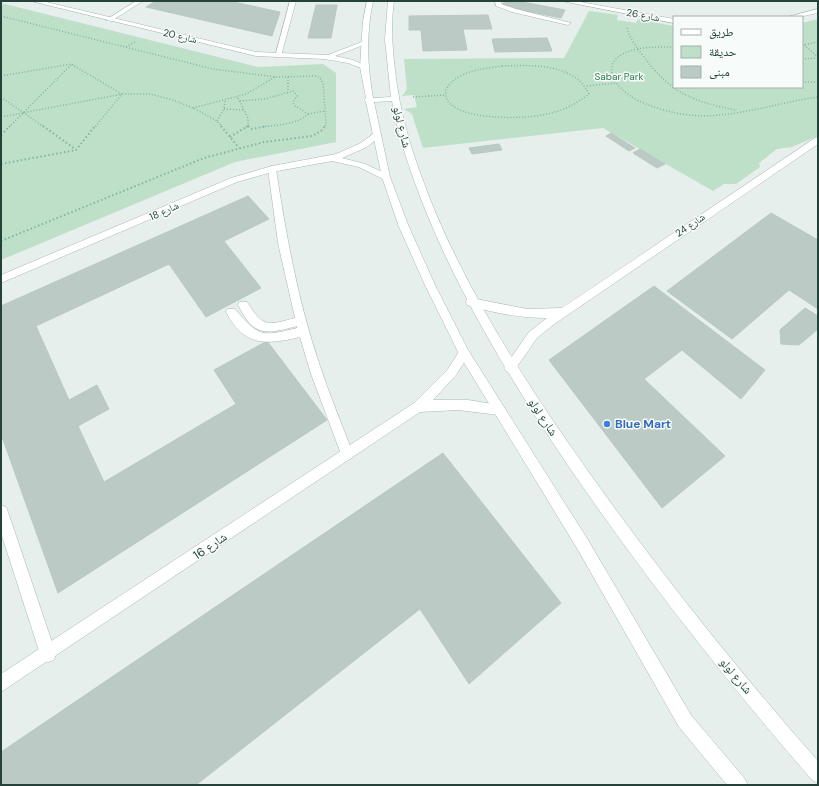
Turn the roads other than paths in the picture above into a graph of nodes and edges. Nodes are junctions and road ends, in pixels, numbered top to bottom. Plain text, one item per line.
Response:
1 (34, 1) edge
2 (59, 1) edge
3 (140, 1) edge
4 (293, 1) edge
5 (370, 1) edge
6 (391, 1) edge
7 (496, 1) edge
8 (565, 1) edge
9 (51, 5) junction
10 (818, 11) edge
11 (795, 16) edge
12 (109, 20) junction
13 (673, 21) edge
14 (568, 22) dead end
15 (364, 43) junction
16 (277, 56) junction
17 (328, 56) junction
18 (364, 67) junction
19 (394, 99) junction
20 (368, 100) junction
21 (376, 136) junction
22 (818, 140) edge
23 (331, 160) junction
24 (272, 169) junction
25 (386, 177) junction
26 (1, 279) edge
27 (472, 302) junction
28 (243, 305) dead end
29 (231, 312) dead end
30 (562, 312) junction
31 (303, 326) junction
32 (464, 353) junction
33 (510, 368) junction
34 (418, 407) junction
35 (499, 410) junction
36 (347, 454) junction
37 (1, 512) edge
38 (48, 654) junction
39 (1, 684) edge
40 (816, 770) edge
41 (739, 785) edge

1 - 9 street, شارع 20
2 - 9 street
3 - 12 street
4 - 16 street
5 - 15 street
6 - 19 street, شارع لولو
7 - 14 street
8 - 13 street, شارع 26
9 - 12 street, شارع 20
10 - 11 street
12 - 16 street, شارع 20
15 - 17 street, شارع 20
15 - 18 street
16 - 17 street, شارع 20
17 - 18 street, شارع 20
18 - 20 street
19 - 20 street
19 - 27 street, شارع لولو
20 - 21 street
21 - 23 street, شارع 18
21 - 25 street
22 - 30 street, شارع 24
23 - 24 street, شارع 18
23 - 25 street, شارع 18
24 - 26 street, شارع 18
24 - 31 street
25 - 32 street
27 - 30 street, شارع 24
27 - 33 street, شارع لولو
28 - 31 street
29 - 31 street
30 - 33 street, شارع 24
31 - 36 street
32 - 34 street, شارع 16
32 - 35 street
33 - 40 street, شارع لولو
34 - 35 street, شارع 16
34 - 36 street, شارع 16
35 - 41 street
36 - 38 street, شارع 16
37 - 38 street
38 - 39 street, شارع 16

